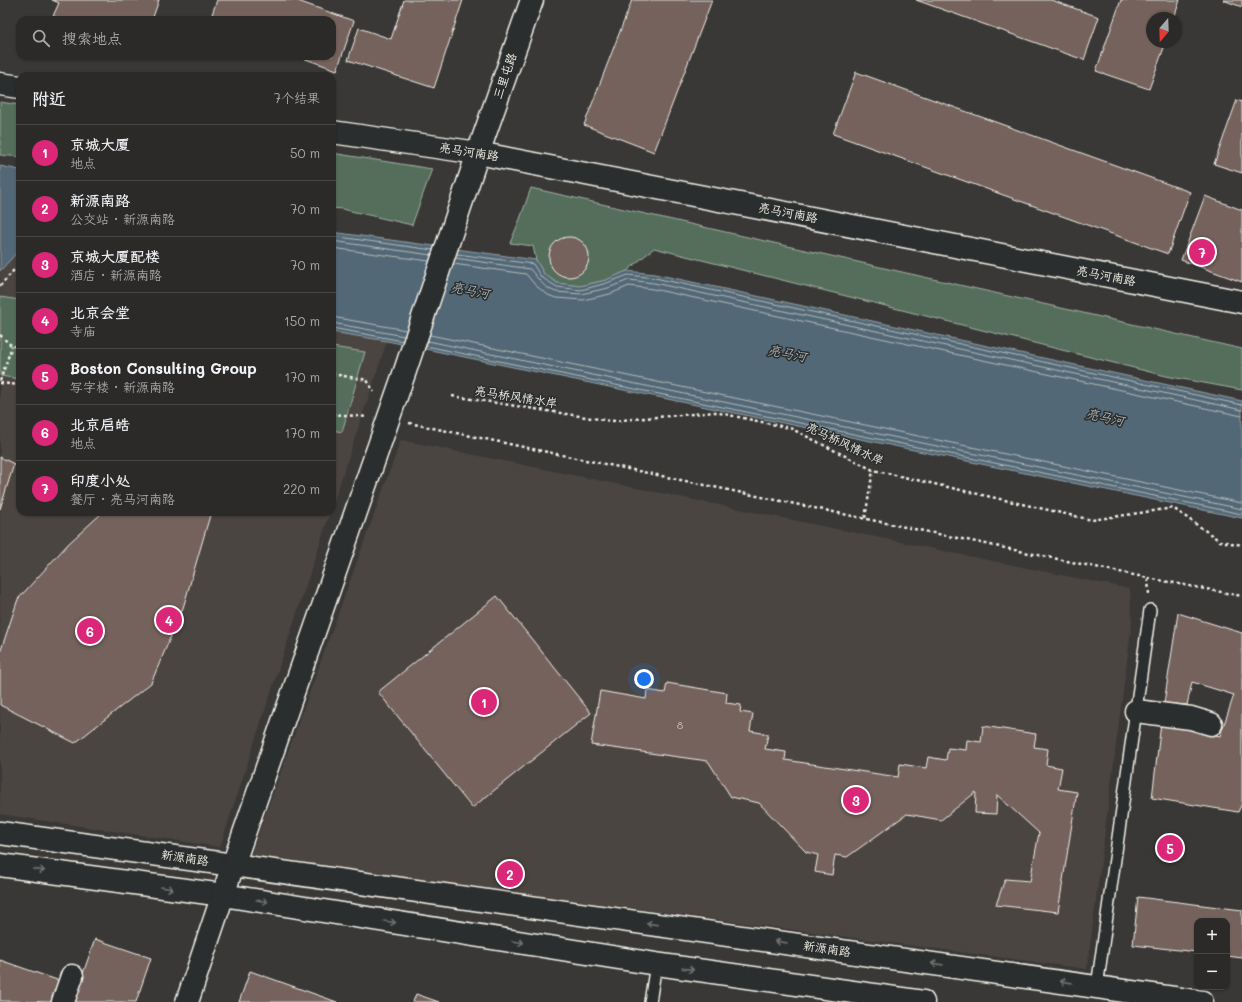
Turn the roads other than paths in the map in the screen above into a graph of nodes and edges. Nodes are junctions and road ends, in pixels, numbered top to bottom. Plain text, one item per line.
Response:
1 (532, 0) edge
2 (0, 84) edge
3 (16, 86) edge
4 (336, 133) edge
5 (478, 153) junction
6 (1242, 302) edge
7 (1150, 610) road end
8 (1136, 712) junction
9 (1211, 724) dead end
10 (0, 833) edge
11 (0, 865) edge
12 (233, 865) junction
13 (223, 895) junction
14 (656, 964) junction
15 (72, 976) dead end
16 (1097, 987) junction
17 (63, 1002) edge
18 (187, 1002) edge
19 (650, 1002) edge
20 (923, 1002) edge
21 (1202, 1002) edge

1 - 5 main road, 三里屯路
2 - 3 main road
4 - 5 main road, 亮马河南路
5 - 6 main road, 亮马河南路
5 - 12 main road, 三里屯路
7 - 8 lane
8 - 9 main road
8 - 16 lane
10 - 12 main road, 新源南路
11 -> 13 main road
12 - 13 main road, 三里屯路
16 -> 12 main road, 新源南路
13 -> 14 main road
13 - 18 main road, 三里屯路
14 - 19 lane
14 -> 20 main road
15 - 17 main road
16 - 21 main road, 新源南路

